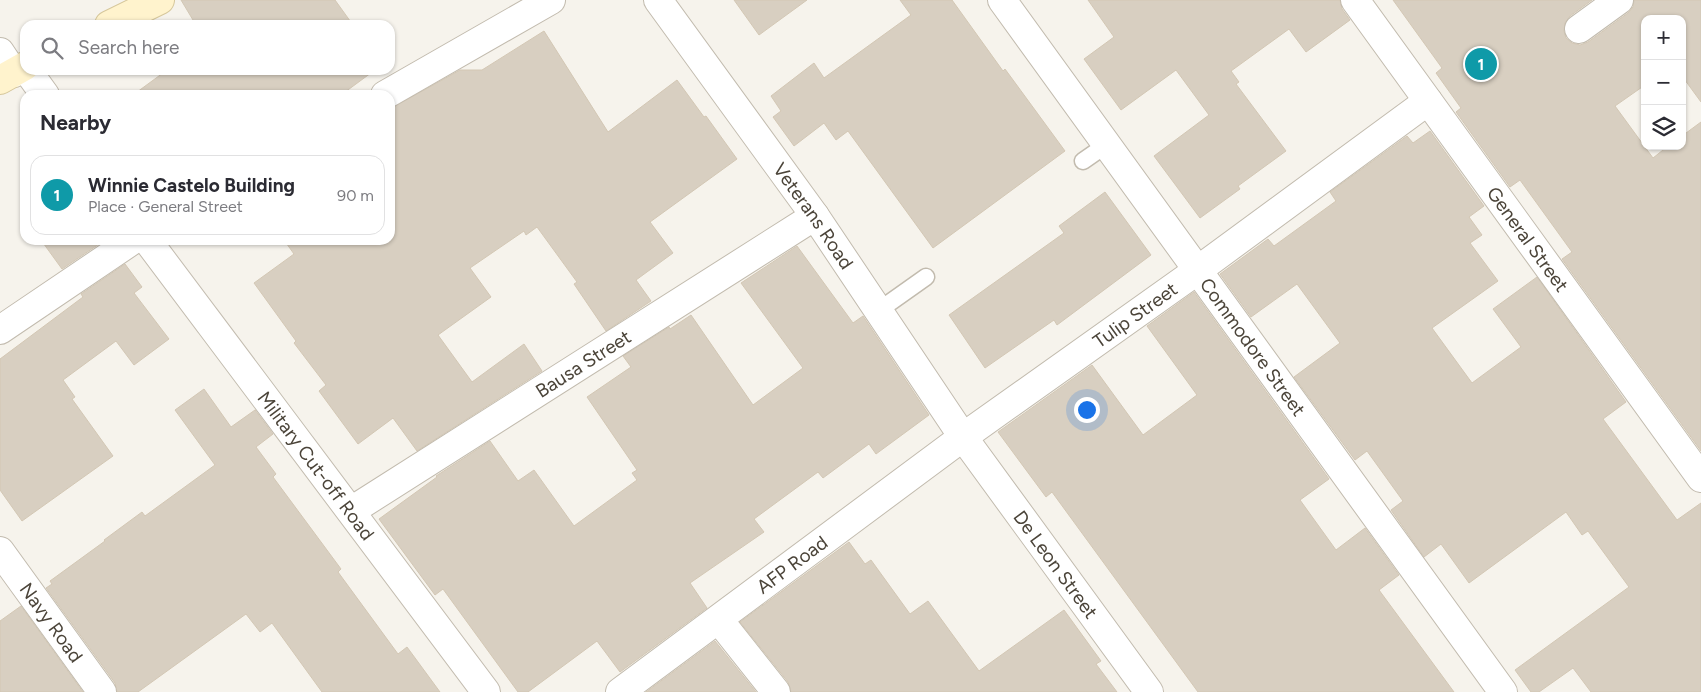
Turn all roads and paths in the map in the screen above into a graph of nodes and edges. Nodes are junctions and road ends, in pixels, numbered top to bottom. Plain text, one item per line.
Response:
1 (160, 0) edge
2 (551, 0) edge
3 (658, 0) edge
4 (1002, 0) edge
5 (1355, 0) edge
6 (1619, 0) edge
7 (119, 20) edge
8 (1579, 29) dead end
9 (24, 75) edge
10 (40, 90) edge
11 (394, 90) edge
12 (1428, 102) junction
13 (1106, 145) junction
14 (1083, 161) dead end
15 (815, 216) junction
16 (126, 245) edge
17 (151, 245) edge
18 (1198, 270) junction
19 (926, 277) dead end
20 (878, 311) junction
21 (0, 330) edge
22 (962, 437) junction
23 (1701, 478) edge
24 (350, 511) junction
25 (0, 551) edge
26 (719, 620) junction
27 (102, 692) edge
28 (486, 692) edge
29 (620, 692) edge
30 (776, 692) edge
31 (1148, 692) edge
32 (1504, 692) edge

1 - 7 main road
2 - 11 street
3 - 15 street, Veterans Road
4 - 13 street, Commodore Street
5 - 12 street, General Street
6 - 8 street
9 - 10 street
12 - 18 street, Tulip Street
12 - 23 street, General Street
13 - 14 lane
13 - 18 street, Commodore Street
15 - 20 street, Veterans Road
15 - 24 street, Bausa Street
16 - 21 street
17 - 24 street, Military Cut-off Road
18 - 22 street, Tulip Street
18 - 32 street, Commodore Street
19 - 20 lane
20 - 22 street, Veterans Road
22 - 26 street, AFP Road
22 - 31 street, De Leon Street
24 - 28 street, Military Cut-off Road
25 - 27 street, Navy Road
26 - 29 street, AFP Road
26 - 30 street

